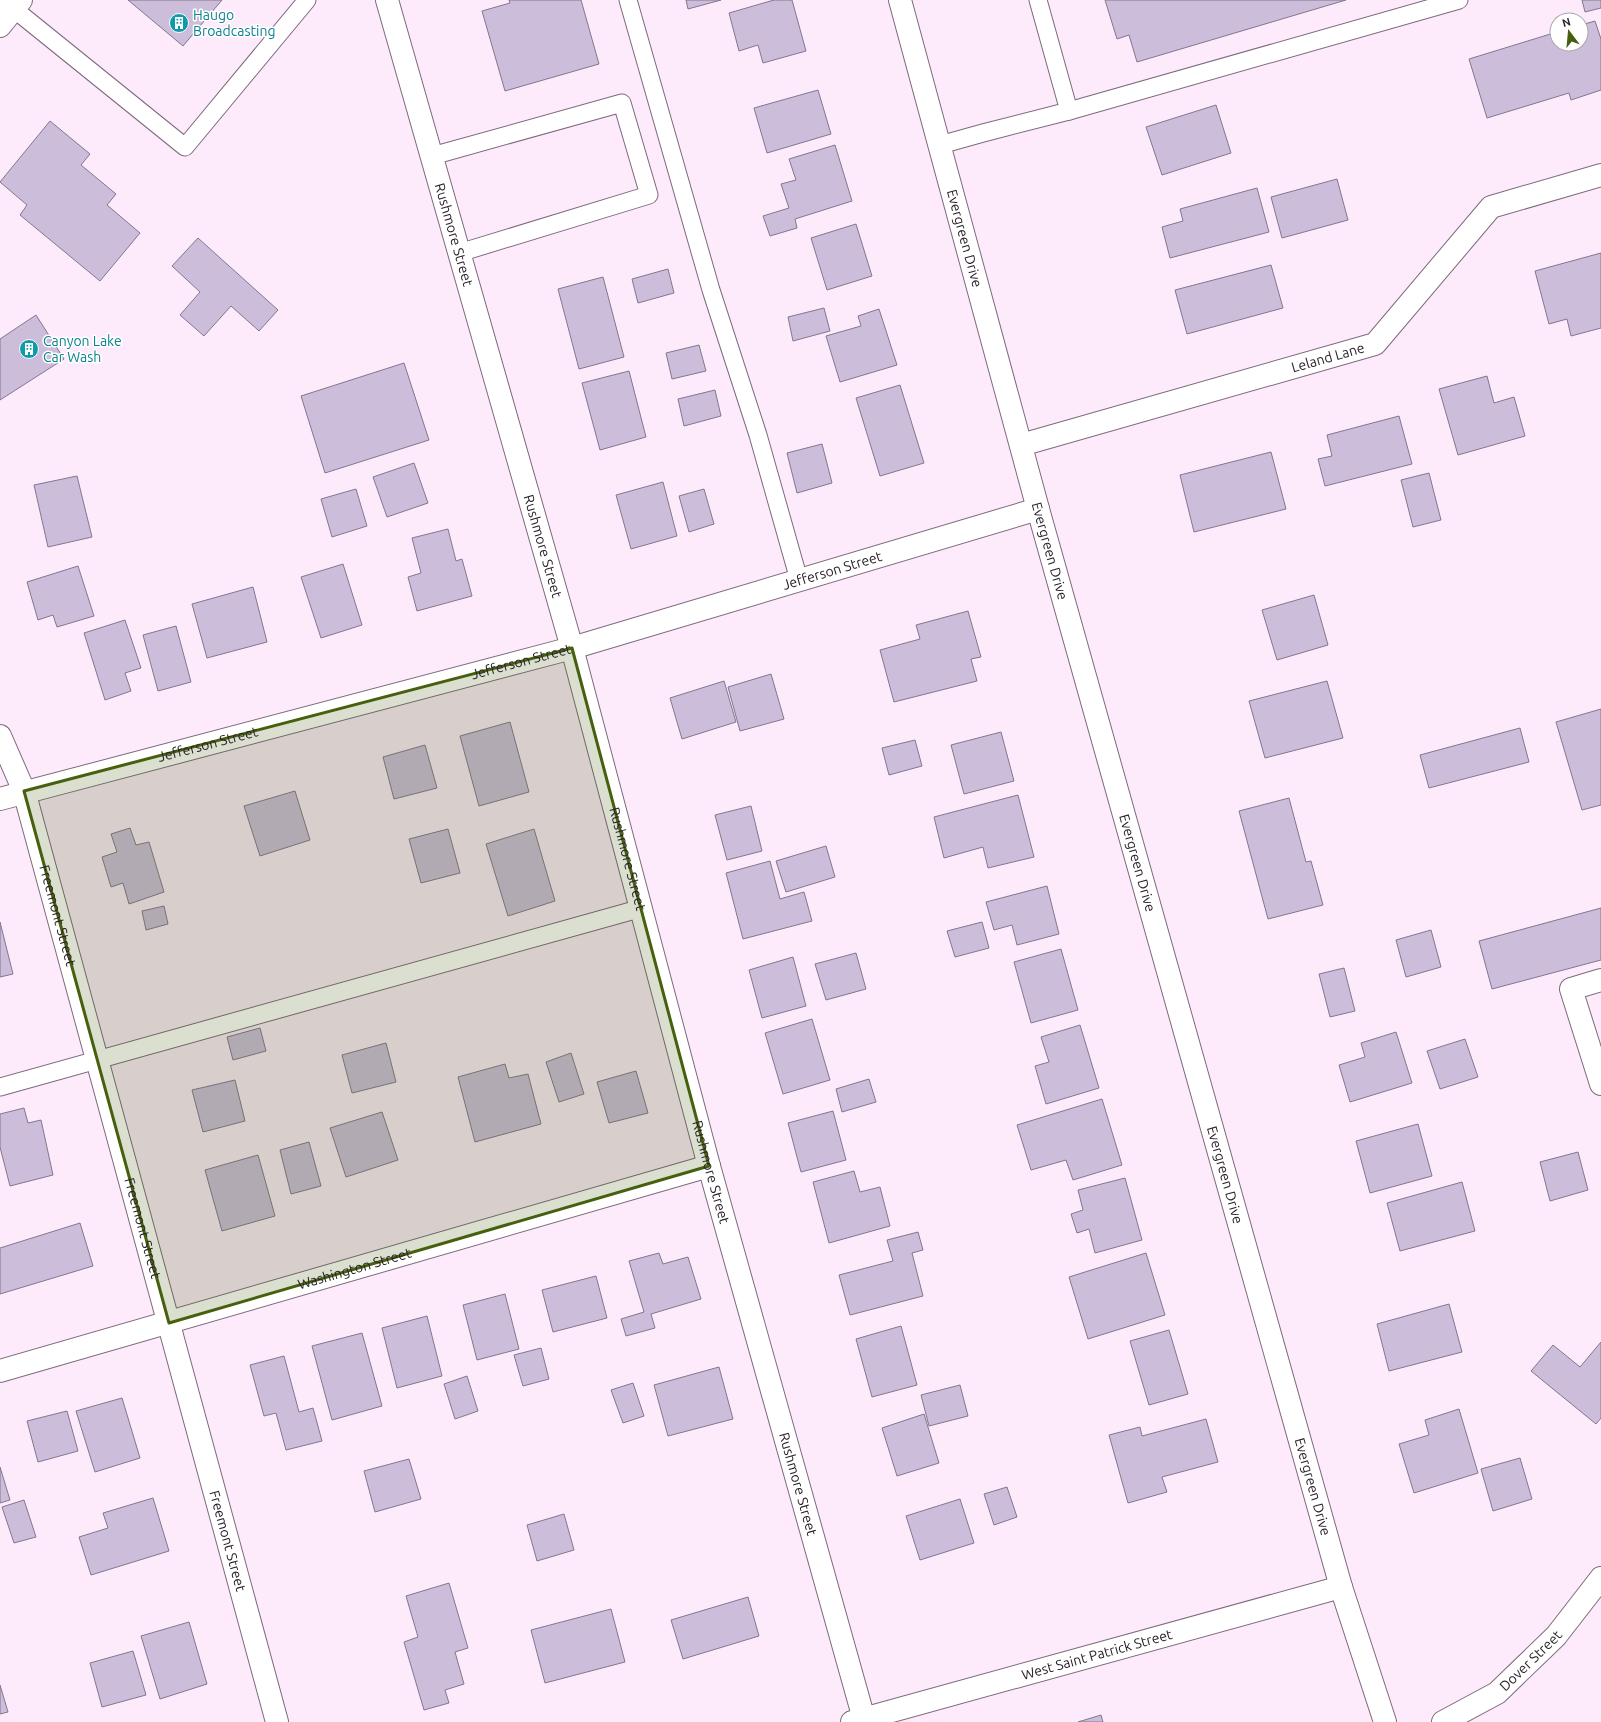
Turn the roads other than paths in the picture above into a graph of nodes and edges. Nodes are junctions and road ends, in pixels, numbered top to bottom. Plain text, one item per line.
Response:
1 (307, 0) edge
2 (387, 0) edge
3 (628, 0) edge
4 (900, 0) edge
5 (1038, 0) edge
6 (1459, 0) edge
7 (12, 3) edge
8 (1428, 4) edge
9 (0, 26) edge
10 (1069, 112) junction
11 (940, 145) junction
12 (432, 156) junction
13 (1601, 175) edge
14 (459, 253) junction
15 (1021, 445) junction
16 (1038, 509) junction
17 (799, 580) junction
18 (572, 648) junction
19 (0, 736) edge
20 (24, 791) junction
21 (0, 798) edge
22 (642, 908) junction
23 (1601, 980) edge
24 (97, 1059) junction
25 (1601, 1084) edge
26 (0, 1087) edge
27 (709, 1166) junction
28 (169, 1323) junction
29 (0, 1370) edge
30 (1601, 1578) edge
31 (1341, 1587) junction
32 (858, 1720) edge
33 (277, 1722) edge
34 (1385, 1722) edge
35 (1443, 1722) edge

1 - 7 lane
2 - 12 street, Rushmore Street
3 - 17 lane
4 - 11 street, Evergreen Drive
5 - 10 lane
6 - 8 lane
7 - 9 street
8 - 10 lane
10 - 11 lane
11 - 15 street, Evergreen Drive
12 - 14 street, Rushmore Street
12 - 14 lane
13 - 15 street, Leland Lane
14 - 18 street, Rushmore Street
15 - 16 street, Evergreen Drive
16 - 17 street, Jefferson Street
16 - 31 street, Evergreen Drive
17 - 18 street, Jefferson Street
18 - 20 street, Jefferson Street
18 - 22 street, Rushmore Street
19 - 20 street, Freemont Street
20 - 21 street, Jefferson Street
20 - 24 street, Freemont Street
22 - 24 lane
22 - 27 street, Rushmore Street
23 - 25 street
24 - 26 lane
24 - 28 street, Freemont Street
27 - 28 street, Washington Street
27 - 32 street, Rushmore Street
28 - 29 street, Washington Street
28 - 33 street, Freemont Street
30 - 35 street, Dover Street
31 - 32 street, West Saint Patrick Street
31 - 34 street, Evergreen Drive

